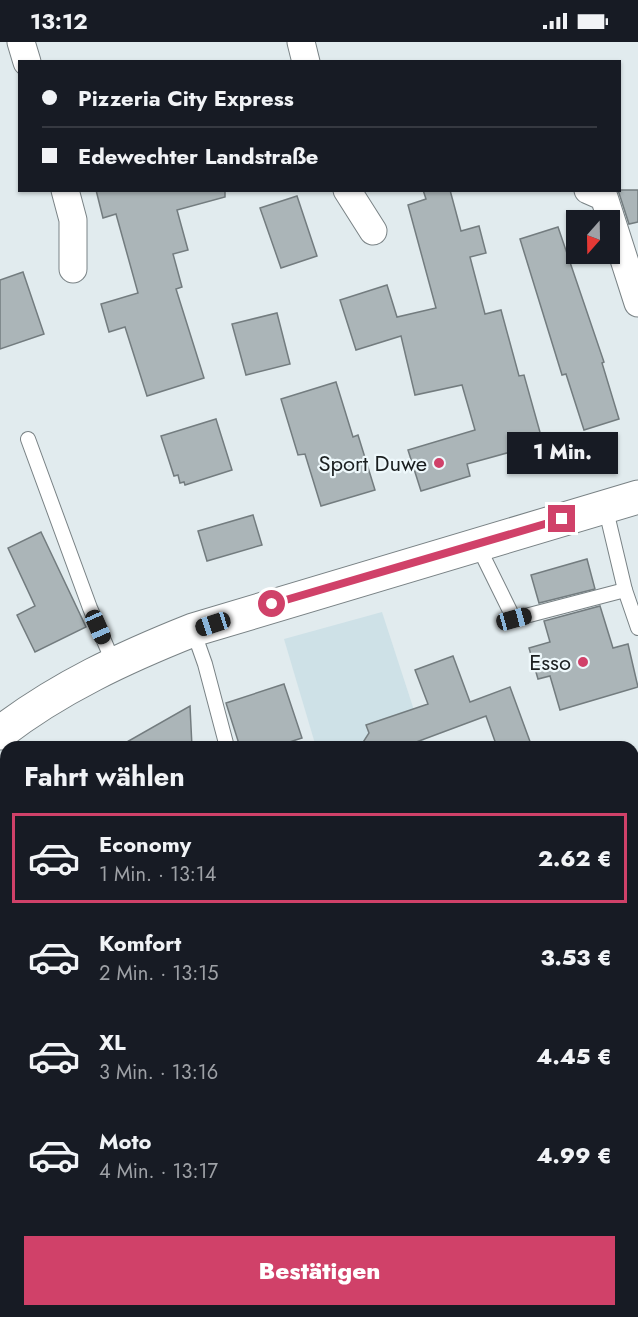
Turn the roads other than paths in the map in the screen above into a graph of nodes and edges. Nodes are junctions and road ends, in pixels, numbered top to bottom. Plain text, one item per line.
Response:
1 (21, 42) edge
2 (301, 42) edge
3 (26, 60) edge
4 (306, 60) edge
5 (66, 192) edge
6 (348, 192) edge
7 (592, 192) edge
8 (373, 231) dead end
9 (73, 269) dead end
10 (638, 303) edge
11 (28, 439) dead end
12 (638, 497) edge
13 (604, 506) junction
14 (477, 544) junction
15 (625, 590) junction
16 (638, 628) edge
17 (193, 630) junction
18 (114, 664) junction
19 (0, 733) edge
20 (225, 741) edge

1 - 3 street
2 - 4 street
5 - 9 street
6 - 8 street
7 - 10 street
11 - 18 lane
12 - 13 main road
13 - 14 main road
13 - 15 lane
14 - 15 lane
14 - 17 main road
15 - 16 lane
17 - 18 main road
17 - 20 lane
18 - 19 main road

